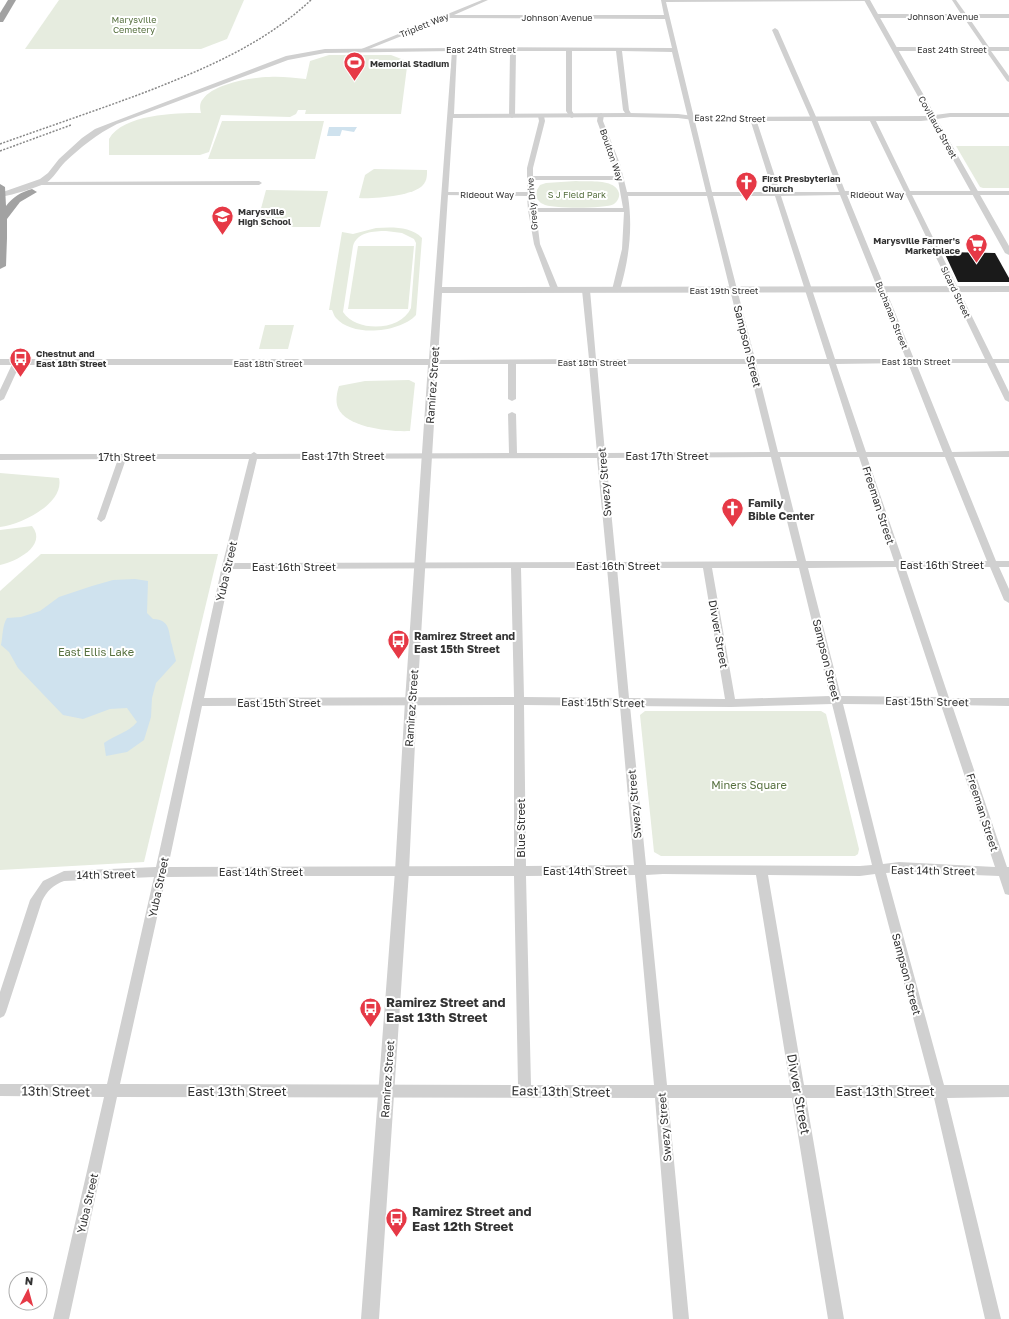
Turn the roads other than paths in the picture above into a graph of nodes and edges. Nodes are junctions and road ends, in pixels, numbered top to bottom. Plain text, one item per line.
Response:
1 (12, 0) edge
2 (486, 0) edge
3 (867, 0) edge
4 (954, 0) edge
5 (664, 1) edge
6 (446, 16) junction
7 (877, 16) junction
8 (965, 16) junction
9 (1009, 16) edge
10 (667, 17) junction
11 (0, 20) edge
12 (775, 30) dead end
13 (455, 49) junction
14 (513, 49) junction
15 (895, 49) junction
16 (1009, 49) edge
17 (362, 50) junction
18 (569, 50) junction
19 (619, 50) junction
20 (676, 50) junction
21 (987, 50) junction
22 (1009, 80) edge
23 (601, 115) junction
24 (629, 115) junction
25 (1009, 115) edge
26 (451, 116) junction
27 (512, 116) junction
28 (541, 116) junction
29 (572, 116) junction
30 (690, 117) junction
31 (932, 118) junction
32 (753, 119) junction
33 (814, 119) junction
34 (872, 119) junction
35 (68, 158) junction
36 (529, 178) junction
37 (621, 178) junction
38 (50, 183) junction
39 (259, 183) dead end
40 (0, 187) edge
41 (34, 188) junction
42 (975, 193) junction
43 (1009, 193) edge
44 (444, 194) junction
45 (530, 194) junction
46 (625, 194) junction
47 (710, 194) junction
48 (776, 194) junction
49 (843, 194) junction
50 (908, 194) junction
51 (0, 195) edge
52 (531, 210) junction
53 (626, 210) junction
54 (2, 218) junction
55 (1009, 253) edge
56 (0, 266) edge
57 (881, 289) junction
58 (955, 289) junction
59 (1009, 289) edge
60 (438, 290) junction
61 (555, 290) junction
62 (586, 290) junction
63 (616, 290) junction
64 (734, 290) junction
65 (808, 290) junction
66 (911, 361) junction
67 (990, 361) junction
68 (0, 362) edge
69 (17, 362) junction
70 (433, 362) junction
71 (512, 362) junction
72 (592, 362) junction
73 (752, 362) junction
74 (831, 362) junction
75 (1009, 362) edge
76 (0, 399) edge
77 (512, 399) dead end
78 (1009, 400) edge
79 (512, 414) dead end
80 (948, 453) junction
81 (776, 454) junction
82 (862, 454) junction
83 (1009, 454) edge
84 (254, 455) junction
85 (428, 455) junction
86 (512, 455) junction
87 (601, 455) junction
88 (123, 456) junction
89 (0, 457) edge
90 (101, 519) dead end
91 (803, 564) junction
92 (898, 564) junction
93 (993, 564) junction
94 (1009, 564) edge
95 (516, 565) junction
96 (612, 565) junction
97 (707, 565) junction
98 (227, 566) junction
99 (420, 566) junction
100 (1009, 600) edge
101 (838, 700) junction
102 (411, 701) junction
103 (519, 701) junction
104 (197, 702) junction
105 (624, 702) junction
106 (947, 702) junction
107 (1009, 702) edge
108 (732, 703) junction
109 (879, 869) junction
110 (640, 870) junction
111 (761, 870) junction
112 (402, 871) junction
113 (520, 871) junction
114 (161, 872) junction
115 (1006, 872) edge
116 (1009, 890) edge
117 (0, 1012) edge
118 (0, 1090) edge
119 (112, 1091) junction
120 (386, 1091) junction
121 (525, 1091) junction
122 (798, 1091) junction
123 (1009, 1091) edge
124 (661, 1092) junction
125 (939, 1092) junction
126 (61, 1319) edge
127 (370, 1319) edge
128 (681, 1319) edge
129 (836, 1319) edge
130 (993, 1319) edge

1 - 11 highway
2 - 6 street, Triplett Way
3 - 5 street
3 - 7 street, Covillaud Street
4 - 8 street
5 - 10 street, Sampson Street
6 - 10 street, Johnson Avenue
6 - 17 street, Triplett Way
7 - 8 street, Johnson Avenue
7 - 15 street, Covillaud Street
8 - 9 street, Johnson Avenue
8 - 21 street
10 - 20 street, Sampson Street
12 - 33 street, Buchanan Street
13 - 14 street, East 24th Street
13 - 17 street, East 24th Street
13 - 26 street, Ramirez Street
14 - 18 street, East 24th Street
14 - 27 street
15 - 21 street, East 24th Street
15 - 31 street, Covillaud Street
16 - 21 street, East 24th Street
17 - 35 street, East 24th Street
18 - 19 street, East 24th Street
18 - 29 street
19 - 20 street, East 24th Street
19 - 24 street
20 - 30 street, Sampson Street
21 - 22 street
23 - 24 street, East 22nd Street
23 - 29 street, East 22nd Street
23 - 37 street, Boulton Way
24 - 30 street, East 22nd Street
25 - 31 street, East 22nd Street
26 - 27 street, East 22nd Street
26 - 44 street, Ramirez Street
27 - 28 street, East 22nd Street
28 - 29 street, East 22nd Street
28 - 36 street, Greely Drive
30 - 32 street, East 22nd Street
30 - 47 street, Sampson Street
31 - 34 street, East 22nd Street
31 - 42 street, Covillaud Street
32 - 33 street, East 22nd Street
32 - 48 street, Freeman Street
33 - 34 street, East 22nd Street
33 - 49 street, Buchanan Street
34 - 50 street, Sicard Street
35 - 38 street
35 - 41 street
36 - 37 street
36 - 45 street, Greely Drive
37 - 46 street, Boulton Way
38 - 39 street
38 - 41 street
40 - 51 highway
41 - 51 street
41 - 54 highway
42 - 43 street, Rideout Way
42 - 50 street, Rideout Way
42 - 55 street, Covillaud Street
44 - 45 street, Rideout Way
44 - 60 street, Ramirez Street
45 - 52 street, Greely Drive
46 - 47 street, Rideout Way
46 - 53 street, Boulton Way
47 - 48 street, Rideout Way
47 - 64 street, Sampson Street
48 - 49 street, Rideout Way
48 - 65 street, Freeman Street
49 - 50 street, Rideout Way
49 - 57 street, Buchanan Street
50 - 58 street, Sicard Street
51 - 54 highway
52 - 53 street
52 - 61 street, Greely Drive
53 - 63 street, Boulton Way
54 - 56 highway
57 - 58 street, East 19th Street
57 - 65 street, East 19th Street
57 - 66 street, Buchanan Street
58 - 59 street, East 19th Street
58 - 67 street, Sicard Street
60 - 61 street, East 19th Street
60 - 70 street, Ramirez Street
61 - 62 street, East 19th Street
62 - 63 street, East 19th Street
62 - 72 street, Swezy Street
63 - 64 street, East 19th Street
64 - 65 street, East 19th Street
64 - 73 street, Sampson Street
65 - 74 street, Freeman Street
66 - 67 street, East 18th Street
66 - 74 street, East 18th Street
66 - 80 street, Buchanan Street
67 - 75 street, East 18th Street
67 - 78 street, Sicard Street
68 - 69 street, East 18th Street
69 - 70 street, East 18th Street
69 - 76 street
70 - 71 street, East 18th Street
70 - 85 street, Ramirez Street
71 - 72 street, East 18th Street
71 - 77 street
72 - 73 street, East 18th Street
72 - 87 street, Swezy Street
73 - 74 street, East 18th Street
73 - 81 street, Sampson Street
74 - 82 street, Freeman Street
79 - 86 street
80 - 82 street, East 17th Street
80 - 83 street, East 17th Street
80 - 93 street, Buchanan Street
81 - 82 street, East 17th Street
81 - 87 street, East 17th Street
81 - 91 street, Sampson Street
82 - 92 street, Freeman Street
84 - 85 street, East 17th Street
84 - 88 street, 17th Street
84 - 98 street, Yuba Street
85 - 86 street, East 17th Street
85 - 99 street, Ramirez Street
86 - 87 street, East 17th Street
87 - 96 street, Swezy Street
88 - 89 street, 17th Street
88 - 90 street
91 - 92 street, East 16th Street
91 - 97 street, East 16th Street
91 - 101 street, Sampson Street
92 - 93 street, East 16th Street
92 - 106 street, Freeman Street
93 - 94 street, East 16th Street
93 - 100 street, Buchanan Street
95 - 96 street, East 16th Street
95 - 99 street, East 16th Street
95 - 103 street, Blue Street
96 - 97 street, East 16th Street
96 - 105 street, Swezy Street
97 - 108 street, Divver Street
98 - 99 street, East 16th Street
98 - 104 street, Yuba Street
99 - 102 street, Ramirez Street
101 - 106 street, East 15th Street
101 - 108 street, East 15th Street
101 - 109 street, Sampson Street
102 - 103 street, East 15th Street
102 - 104 street, East 15th Street
102 - 112 street, Ramirez Street
103 - 105 street, East 15th Street
103 - 113 street, Blue Street
104 - 114 street, Yuba Street
105 - 108 street, East 15th Street
105 - 110 street, Swezy Street
106 - 107 street, East 15th Street
106 - 115 street, Freeman Street
109 - 111 street, East 14th Street
109 - 115 street, East 14th Street
109 - 125 street, Sampson Street
110 - 111 street, East 14th Street
110 - 113 street, East 14th Street
110 - 124 street, Swezy Street
111 - 122 street, Divver Street
112 - 113 street, East 14th Street
112 - 114 street, East 14th Street
112 - 120 street, Ramirez Street
113 - 121 street, Blue Street
114 - 117 street, 14th Street
114 - 119 street, Yuba Street
115 - 116 street, Freeman Street
118 - 119 street, 13th Street
119 - 120 street, East 13th Street
119 - 126 street, Yuba Street
120 - 121 street, East 13th Street
120 - 127 street, Ramirez Street
121 - 124 street, East 13th Street
122 - 124 street, East 13th Street
122 - 125 street, East 13th Street
122 - 129 street, Divver Street
123 - 125 street, East 13th Street
124 - 128 street, Swezy Street
125 - 130 street, Sampson Street

